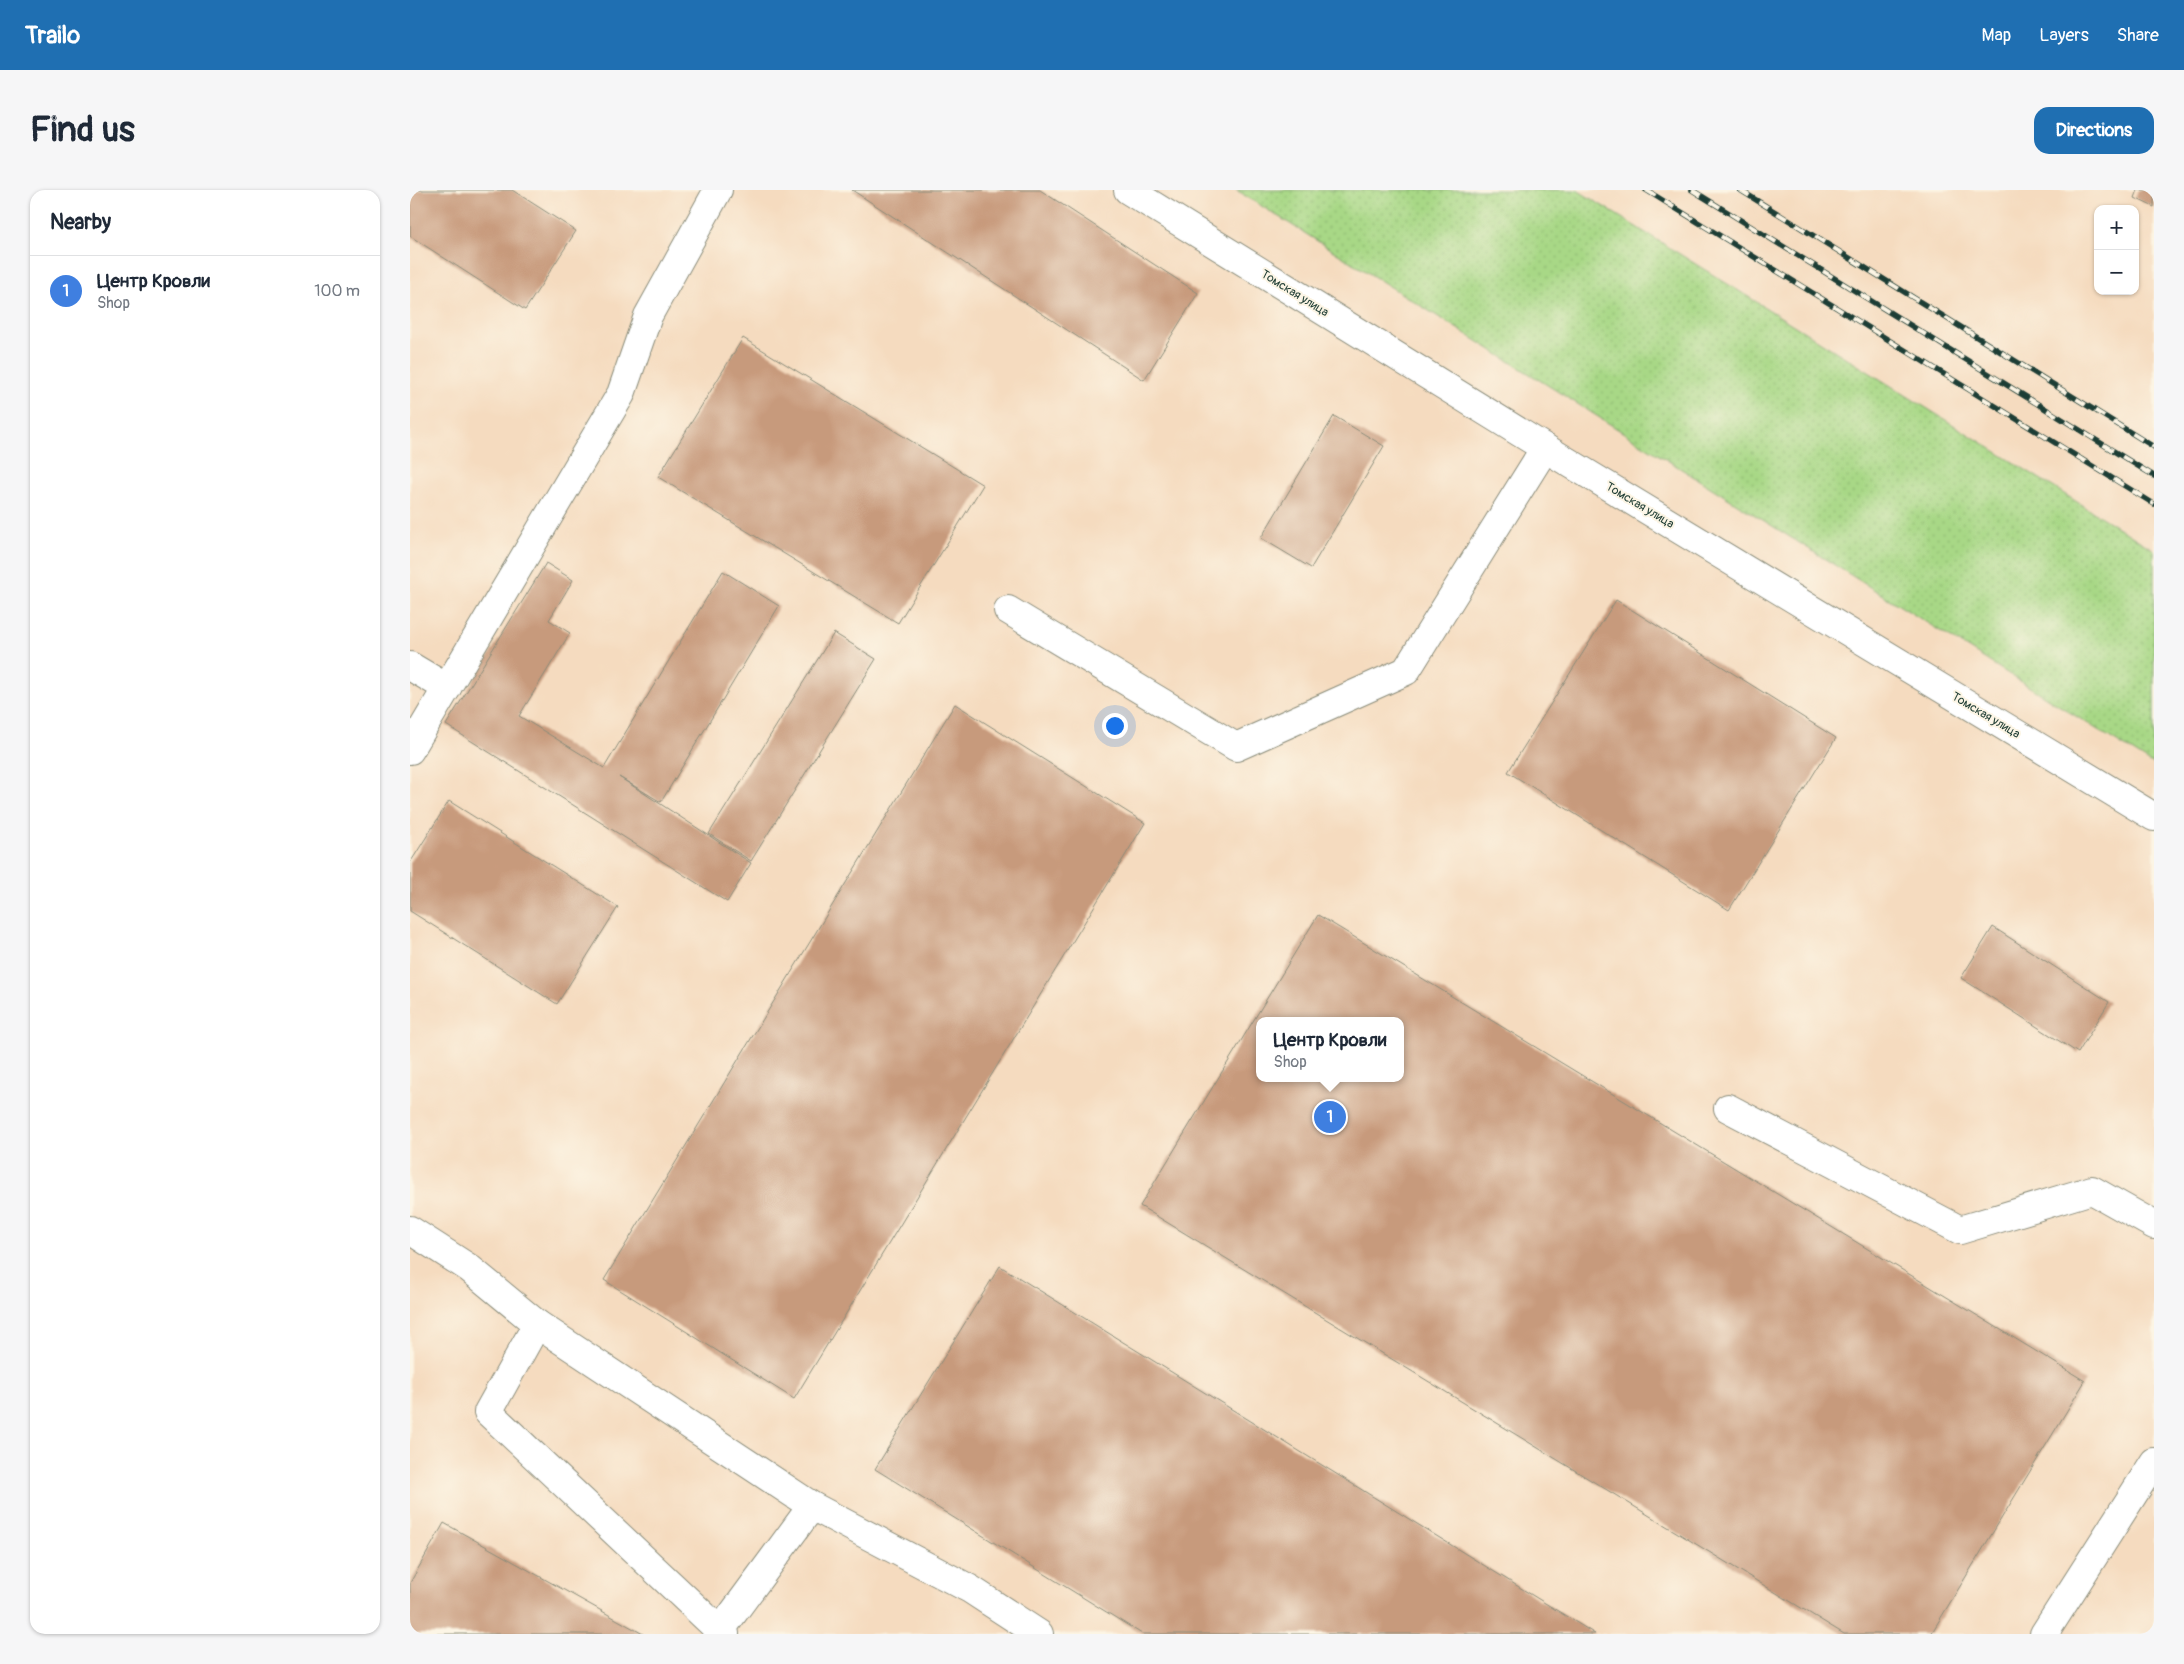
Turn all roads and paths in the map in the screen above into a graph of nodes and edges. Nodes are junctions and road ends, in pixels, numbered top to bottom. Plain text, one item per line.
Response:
1 (718, 190) edge
2 (1128, 190) edge
3 (1545, 448) junction
4 (1008, 610) dead end
5 (410, 666) edge
6 (447, 688) junction
7 (410, 750) edge
8 (2154, 817) edge
9 (1728, 1108) dead end
10 (2154, 1225) edge
11 (410, 1230) edge
12 (537, 1324) junction
13 (2154, 1462) edge
14 (812, 1506) junction
15 (722, 1633) edge
16 (1039, 1634) edge
17 (2044, 1634) edge

1 - 6 street
2 - 3 street, Томская улица
3 - 4 street
3 - 8 street, Томская улица
5 - 6 street
6 - 7 street
9 - 10 street
11 - 12 street
12 - 14 street
12 - 15 street
13 - 17 street
14 - 15 street
14 - 16 street

